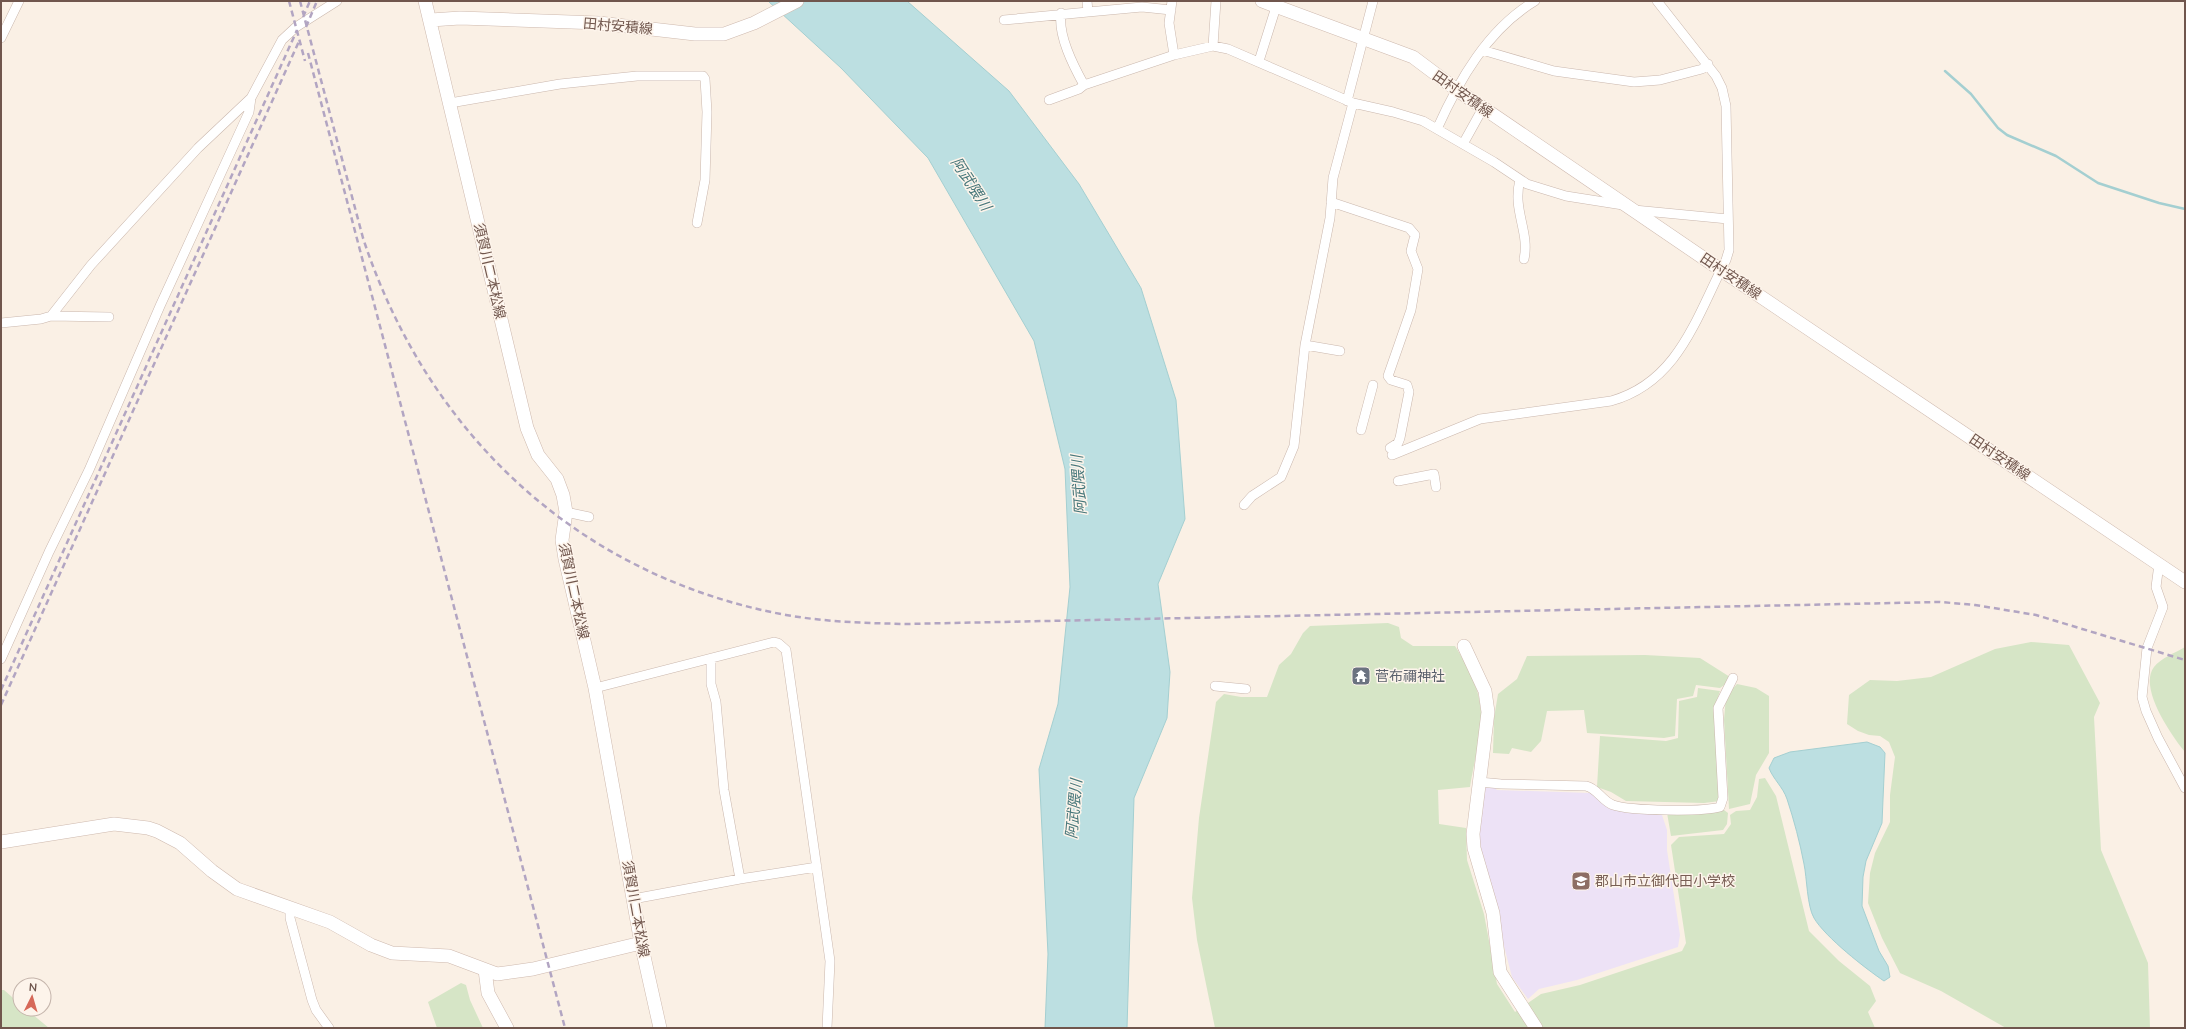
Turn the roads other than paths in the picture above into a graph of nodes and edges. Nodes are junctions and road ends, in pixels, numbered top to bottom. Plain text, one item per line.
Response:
1 (19, 1) edge
2 (337, 1) edge
3 (425, 1) edge
4 (798, 1) edge
5 (1087, 1) edge
6 (1216, 1) edge
7 (1262, 1) edge
8 (1373, 1) edge
9 (1533, 1) edge
10 (1657, 1) edge
11 (1172, 5) edge
12 (1276, 7) junction
13 (1088, 12) junction
14 (1061, 13) junction
15 (431, 20) junction
16 (1004, 20) dead end
17 (1, 38) edge
18 (1362, 38) junction
19 (1213, 46) junction
20 (1482, 50) junction
21 (1174, 55) junction
22 (1258, 61) junction
23 (1708, 64) junction
24 (1084, 84) junction
25 (1457, 90) junction
26 (251, 98) junction
27 (1049, 100) dead end
28 (1350, 102) junction
29 (450, 103) junction
30 (1483, 108) junction
31 (1437, 129) junction
32 (1463, 144) junction
33 (1520, 180) junction
34 (1331, 202) junction
35 (1630, 207) junction
36 (1728, 219) junction
37 (697, 223) dead end
38 (1524, 259) dead end
39 (1721, 270) junction
40 (50, 316) junction
41 (108, 317) dead end
42 (1, 323) edge
43 (1305, 345) junction
44 (1340, 351) dead end
45 (1373, 385) dead end
46 (1361, 430) dead end
47 (1398, 481) dead end
48 (1436, 487) dead end
49 (1244, 505) dead end
50 (566, 512) junction
51 (589, 517) dead end
52 (2159, 564) junction
53 (2185, 582) edge
54 (1464, 646) dead end
55 (711, 659) junction
56 (1, 660) edge
57 (1733, 678) dead end
58 (1215, 686) dead end
59 (595, 688) junction
60 (1246, 689) dead end
61 (1479, 782) junction
62 (2185, 788) edge
63 (1, 842) edge
64 (818, 867) junction
65 (740, 879) junction
66 (633, 899) junction
67 (290, 907) junction
68 (641, 943) junction
69 (485, 970) junction
70 (329, 1028) edge
71 (506, 1028) edge
72 (660, 1028) edge
73 (827, 1028) edge
74 (1536, 1028) edge

1 - 17 street
2 - 26 street
3 - 15 main road, 須賀川二本松線
4 - 15 main road, 田村安積線
5 - 13 street
6 - 19 street
7 - 12 main road, 田村安積線
8 - 18 street
9 - 20 street
10 - 23 street
11 - 13 street
11 - 21 street
12 - 18 main road, 田村安積線
12 - 22 street
13 - 14 street
14 - 16 street
14 - 24 street
15 - 29 main road, 須賀川二本松線
18 - 25 main road, 田村安積線
18 - 28 street
19 - 21 street
19 - 22 street
20 - 23 street
20 - 25 street
21 - 24 street
22 - 28 street
23 - 36 street
24 - 27 street
25 - 30 main road, 田村安積線
25 - 31 street
26 - 40 street
26 - 56 street
28 - 31 street
28 - 34 street
29 - 37 street
29 - 50 main road, 須賀川二本松線
30 - 32 street
30 - 35 main road, 田村安積線
31 - 32 street
32 - 33 street
33 - 35 street
33 - 38 street
34 - 39 street
34 - 43 street
35 - 36 street
35 - 39 main road, 田村安積線
36 - 39 street
39 - 52 main road, 田村安積線
40 - 41 street
40 - 42 street
43 - 44 street
43 - 49 street
45 - 46 street
47 - 48 street
50 - 51 street
50 - 59 main road, 須賀川二本松線
52 - 53 main road, 田村安積線
52 - 62 street
54 - 61 main road
55 - 59 street
55 - 64 street
55 - 65 street
57 - 61 street
58 - 60 street
59 - 66 main road, 須賀川二本松線
61 - 74 main road
63 - 67 main road
64 - 65 street
64 - 73 street
65 - 66 street
66 - 68 main road, 須賀川二本松線
67 - 69 main road
67 - 70 street
68 - 69 main road
68 - 72 main road, 須賀川二本松線
69 - 71 main road

